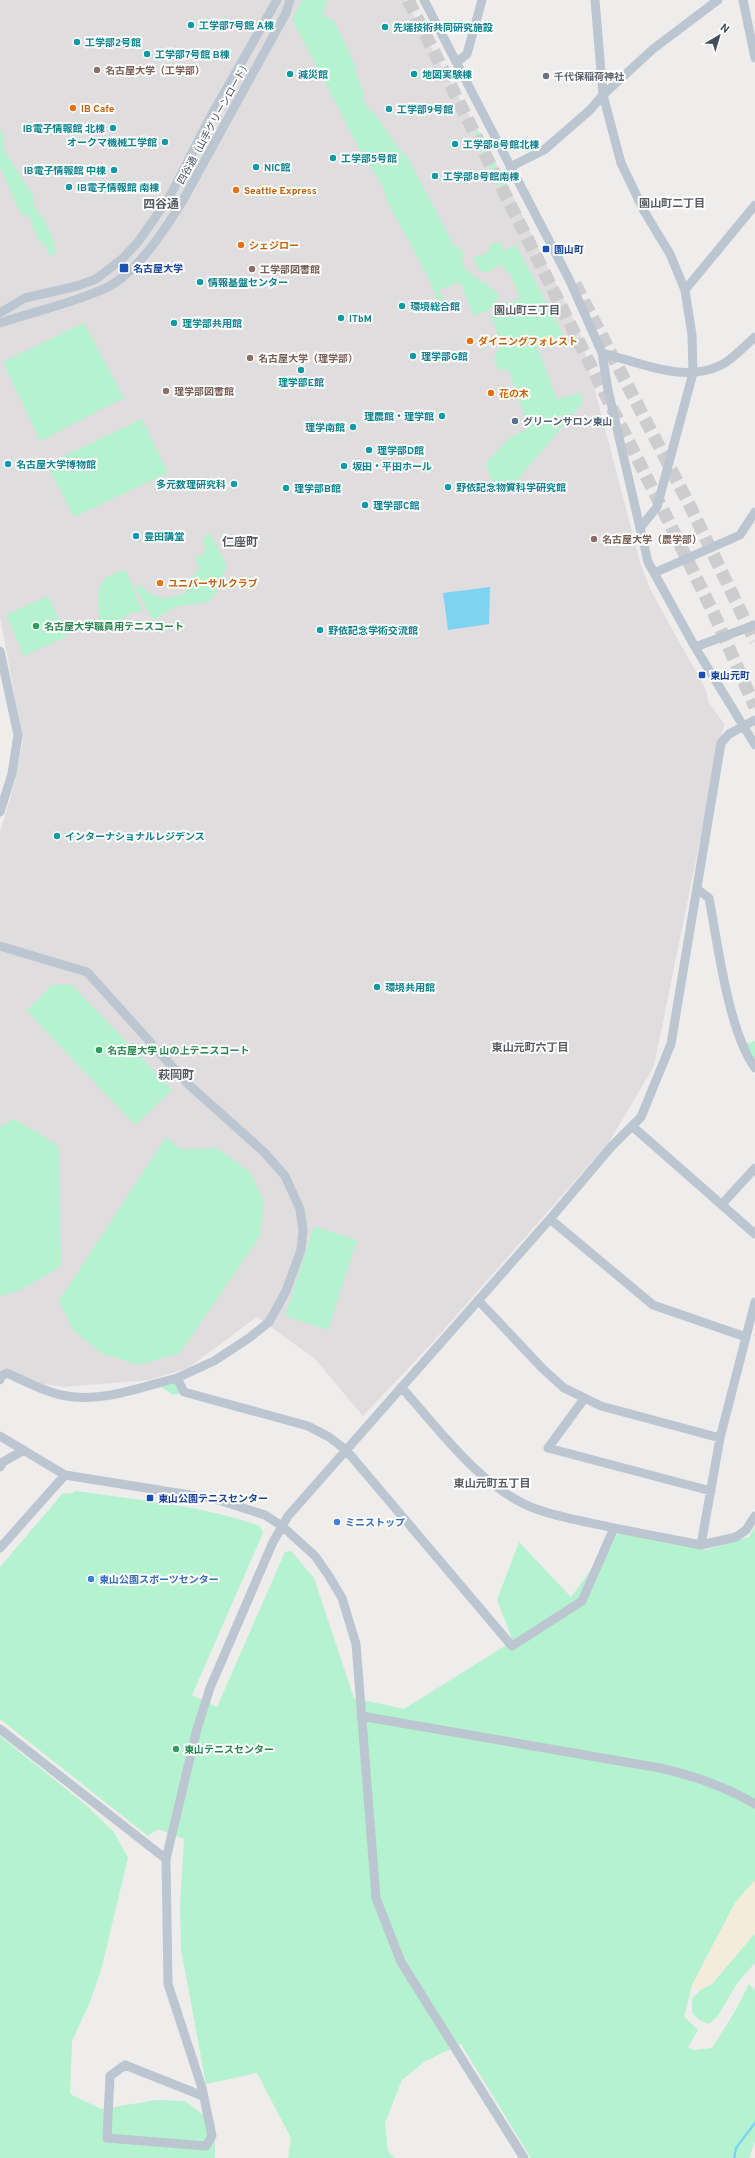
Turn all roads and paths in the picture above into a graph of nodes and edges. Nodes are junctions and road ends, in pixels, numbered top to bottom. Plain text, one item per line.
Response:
1 (277, 0) edge
2 (290, 0) edge
3 (424, 0) edge
4 (482, 0) edge
5 (718, 0) edge
6 (743, 0) edge
7 (594, 1) edge
8 (755, 58) edge
9 (457, 62) junction
10 (603, 94) junction
11 (510, 167) junction
12 (755, 205) edge
13 (685, 290) junction
14 (0, 313) edge
15 (0, 323) edge
16 (755, 337) edge
17 (602, 353) junction
18 (693, 373) junction
19 (755, 512) edge
20 (640, 528) junction
21 (654, 573) junction
22 (755, 625) edge
23 (695, 648) junction
24 (0, 651) edge
25 (755, 720) edge
26 (743, 725) junction
27 (755, 745) edge
28 (0, 812) edge
29 (697, 889) junction
30 (0, 946) edge
31 (755, 1068) edge
32 (632, 1126) junction
33 (755, 1168) edge
34 (722, 1204) junction
35 (550, 1219) junction
36 (755, 1234) edge
37 (478, 1300) junction
38 (755, 1302) edge
39 (746, 1337) junction
40 (177, 1378) junction
41 (0, 1380) edge
42 (401, 1387) junction
43 (584, 1399) junction
44 (0, 1436) edge
45 (720, 1438) junction
46 (24, 1450) junction
47 (346, 1450) junction
48 (0, 1467) edge
49 (65, 1475) junction
50 (711, 1491) junction
51 (755, 1516) edge
52 (282, 1526) junction
53 (614, 1528) junction
54 (701, 1545) junction
55 (0, 1548) edge
56 (361, 1716) junction
57 (0, 1729) edge
58 (755, 1804) edge
59 (166, 1859) junction
60 (203, 2096) junction
61 (524, 2158) edge

1 - 14 street
2 - 15 street, 四谷通（山手グリーンロード）
3 - 9 street
4 - 9 street
5 - 10 street
6 - 8 street
7 - 10 street
9 - 11 street
10 - 11 street
10 - 13 street
11 - 17 street
12 - 13 street
13 - 18 street
16 - 18 street
17 - 18 street
17 - 20 street
18 - 20 street
19 - 21 street
20 - 21 street
21 - 23 street
22 - 23 street
23 - 26 street
24 - 28 street
25 - 26 street
26 - 27 street
26 - 29 street
29 - 31 street
29 - 32 street
30 - 40 street
32 - 34 street
32 - 35 street
33 - 34 street
34 - 36 street
35 - 37 street
35 - 39 street
37 - 42 street
37 - 43 street
38 - 39 street
39 - 45 street
40 - 41 street
40 - 47 street
42 - 47 street
42 - 53 street
43 - 45 street
43 - 50 street
44 - 46 street
45 - 50 street
46 - 48 street
46 - 49 street
47 - 52 street
47 - 53 street
49 - 52 street
49 - 55 street
50 - 54 street
51 - 54 street
52 - 56 street
52 - 59 street
53 - 54 street
56 - 58 street
56 - 61 street
57 - 59 street
59 - 60 street
60 - 60 street

